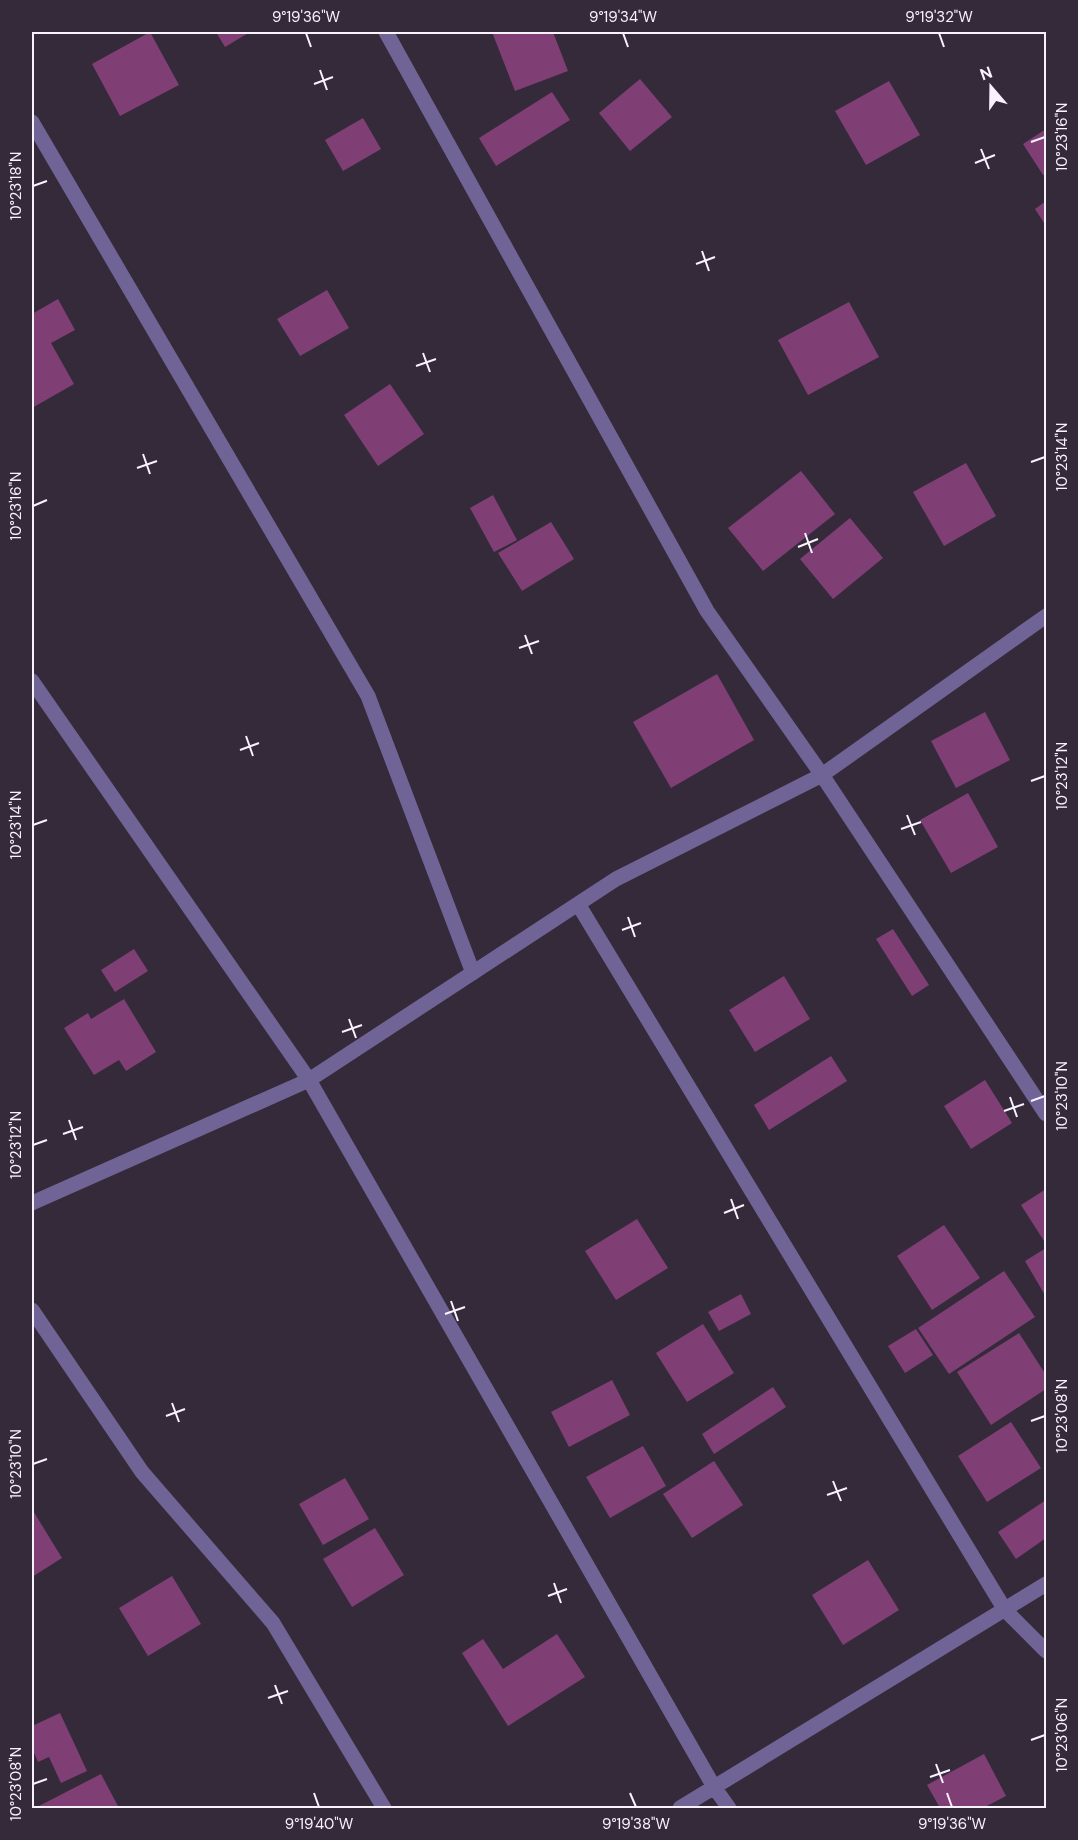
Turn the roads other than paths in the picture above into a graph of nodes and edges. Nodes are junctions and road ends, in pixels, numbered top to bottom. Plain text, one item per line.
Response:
1 (386, 32) edge
2 (32, 122) edge
3 (1047, 616) edge
4 (32, 681) edge
5 (822, 775) junction
6 (578, 904) junction
7 (473, 973) junction
8 (309, 1080) junction
9 (1047, 1114) edge
10 (32, 1203) edge
11 (32, 1310) edge
12 (1047, 1584) edge
13 (1005, 1610) junction
14 (1047, 1651) edge
15 (714, 1787) junction
16 (384, 1809) edge
17 (680, 1809) edge
18 (729, 1809) edge

1 - 5 street
2 - 7 street
3 - 5 street
4 - 8 street
5 - 6 street
5 - 9 street
6 - 7 street
6 - 13 street
7 - 8 street
8 - 10 street
8 - 15 street
11 - 16 street
12 - 13 street
13 - 14 street
13 - 15 street
15 - 17 street
15 - 18 street

